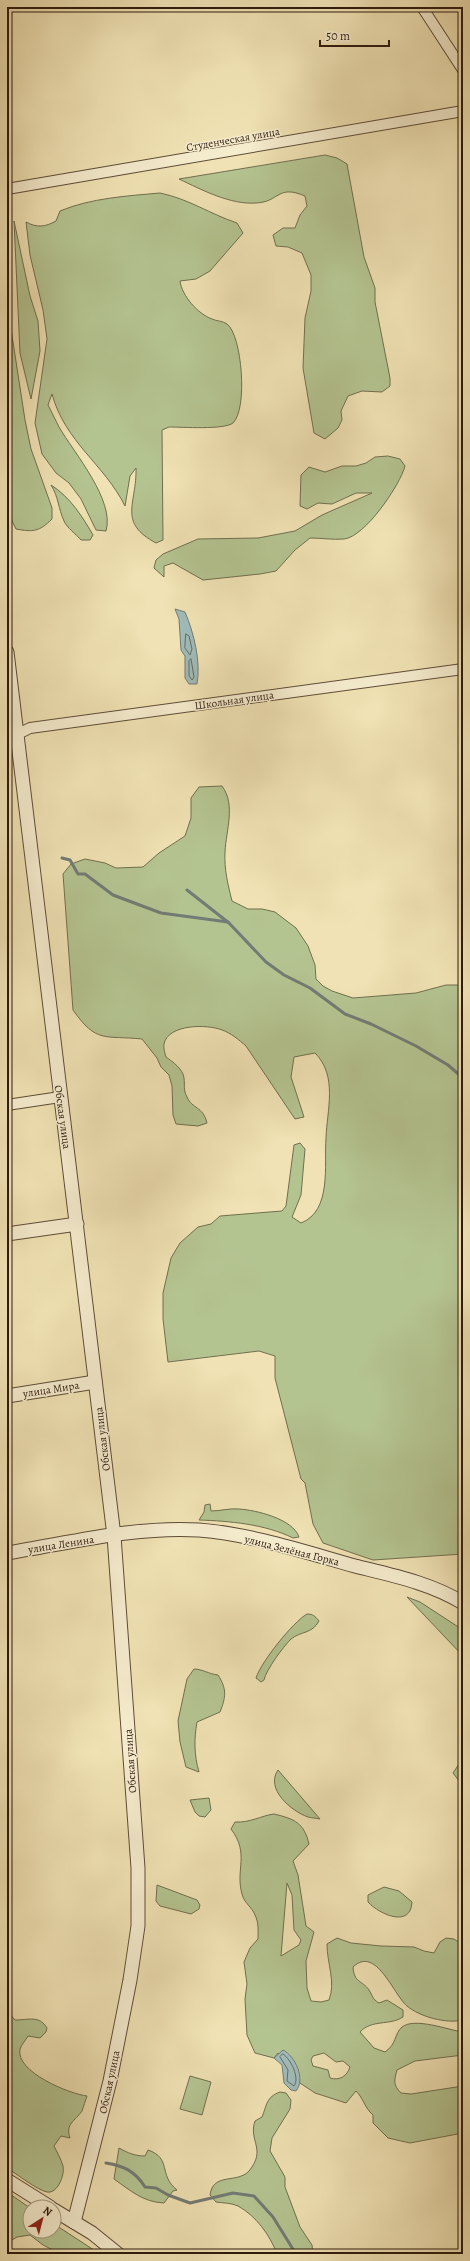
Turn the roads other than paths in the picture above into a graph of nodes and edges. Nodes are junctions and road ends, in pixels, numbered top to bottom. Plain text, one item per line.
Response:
1 (422, 7) edge
2 (463, 70) edge
3 (463, 111) edge
4 (7, 189) edge
5 (7, 652) edge
6 (463, 668) edge
7 (11, 736) edge
8 (60, 1097) junction
9 (7, 1104) edge
10 (77, 1224) junction
11 (7, 1234) edge
12 (95, 1382) junction
13 (7, 1396) edge
14 (114, 1536) junction
15 (7, 1553) edge
16 (463, 1604) edge
17 (7, 2180) edge
18 (37, 2199) edge
19 (62, 2215) edge
20 (74, 2222) junction
21 (118, 2254) edge

1 - 2 street
3 - 4 street, Студенческая улица
5 - 7 street, Обская улица
6 - 7 street, Школьная улица
7 - 8 street, Обская улица
8 - 9 street
8 - 10 street, Обская улица
10 - 11 street
10 - 12 street, Обская улица
12 - 13 street, улица Мира
12 - 14 street, Обская улица
14 - 15 street, улица Ленина
14 - 16 street, улица Зелёная Горка
14 - 20 street, Обская улица
17 - 18 street
19 - 20 street
20 - 21 street

